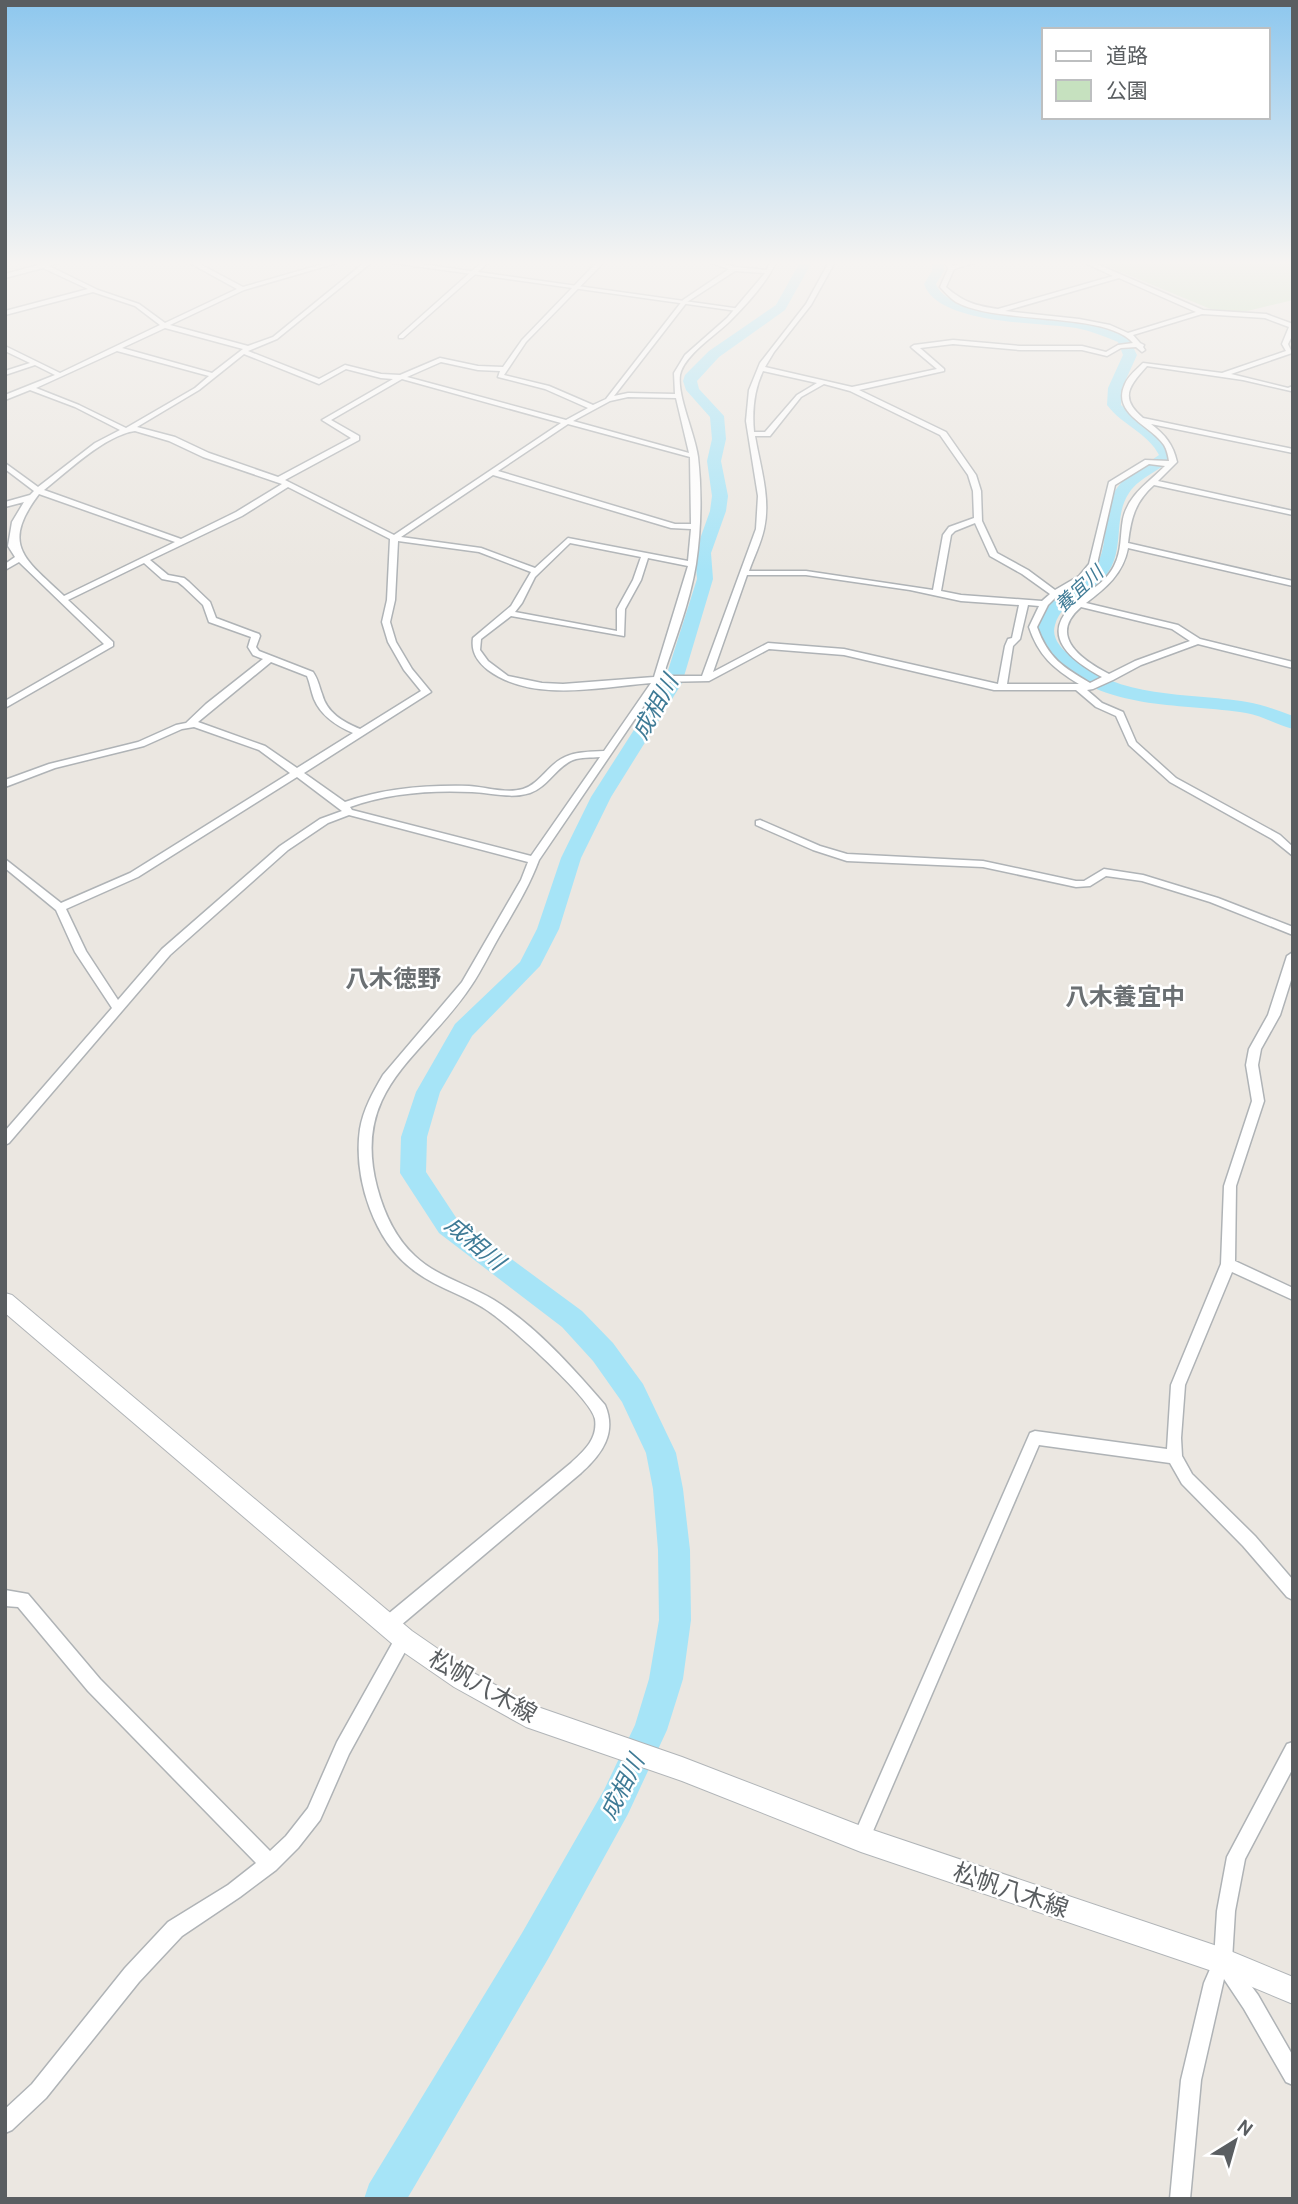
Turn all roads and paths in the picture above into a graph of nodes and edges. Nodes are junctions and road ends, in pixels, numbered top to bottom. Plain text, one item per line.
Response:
1 (30, 365) edge
2 (40, 365) edge
3 (83, 365) edge
4 (175, 365) edge
5 (229, 365) edge
6 (280, 365) edge
7 (429, 365) edge
8 (463, 365) edge
9 (507, 365) edge
10 (635, 365) edge
11 (682, 365) edge
12 (763, 365) edge
13 (936, 365) edge
14 (1144, 365) edge
15 (1152, 365) edge
16 (1251, 365) edge
17 (761, 368) junction
18 (504, 369) junction
19 (5, 373) edge
20 (1223, 374) junction
21 (61, 375) junction
22 (215, 376) junction
23 (401, 377) junction
24 (823, 382) junction
25 (30, 388) junction
26 (852, 390) junction
27 (1292, 390) edge
28 (680, 396) junction
29 (5, 398) edge
30 (608, 400) junction
31 (592, 407) junction
32 (1137, 419) junction
33 (567, 422) junction
34 (126, 430) junction
35 (752, 434) junction
36 (1293, 451) edge
37 (694, 456) junction
38 (1170, 463) junction
39 (5, 465) edge
40 (492, 472) junction
41 (279, 480) junction
42 (1151, 482) junction
43 (288, 484) junction
44 (35, 494) junction
45 (5, 505) edge
46 (1293, 513) edge
47 (978, 519) junction
48 (695, 527) junction
49 (394, 538) junction
50 (182, 542) junction
51 (1123, 544) junction
52 (645, 556) junction
53 (19, 558) junction
54 (145, 560) junction
55 (692, 564) junction
56 (5, 568) edge
57 (536, 571) junction
58 (743, 573) junction
59 (1293, 584) edge
60 (1060, 590) junction
61 (937, 592) junction
62 (1093, 593) junction
63 (64, 599) junction
64 (1024, 603) junction
65 (1044, 604) junction
66 (1079, 604) junction
67 (509, 613) junction
68 (1197, 641) junction
69 (269, 659) junction
70 (1293, 665) edge
71 (1110, 678) junction
72 (661, 679) junction
73 (701, 679) junction
74 (1002, 687) junction
75 (1087, 687) junction
76 (5, 705) edge
77 (189, 725) junction
78 (361, 733) junction
79 (606, 754) junction
80 (298, 773) junction
81 (5, 784) edge
82 (346, 809) junction
83 (760, 823) dead end
84 (1293, 853) edge
85 (534, 860) junction
86 (5, 862) edge
87 (60, 908) junction
88 (1293, 931) edge
89 (1293, 956) edge
90 (117, 1007) junction
91 (5, 1140) edge
92 (1227, 1264) junction
93 (1293, 1294) edge
94 (5, 1301) edge
95 (1175, 1457) junction
96 (1293, 1592) edge
97 (5, 1598) edge
98 (396, 1632) junction
99 (1293, 1750) edge
100 (861, 1839) junction
101 (270, 1864) junction
102 (1223, 1961) junction
103 (1293, 1991) edge
104 (1293, 2075) edge
105 (5, 2123) edge
106 (1180, 2199) edge

1 - 19 street
2 - 21 street
3 - 21 street
4 - 22 street
5 - 22 street
6 - 23 street
7 - 23 street
8 - 18 street
9 - 18 street
10 - 30 street
11 - 28 street
12 - 17 street
13 - 26 street
14 - 32 street
15 - 20 street
16 - 20 street
17 - 24 street
17 - 35 street
18 - 31 street
20 - 27 street
21 - 25 street
22 - 34 street
23 - 33 street
23 - 41 street
24 - 26 street
24 - 35 street
25 - 29 street
25 - 34 street
26 - 47 street
28 - 30 street
28 - 37 street
30 - 31 street
31 - 33 street
32 - 36 street
32 - 38 street
33 - 37 street
33 - 40 street
34 - 41 street
34 - 44 street
35 - 58 street
37 - 48 street
38 - 42 street
38 - 60 street
39 - 44 street
40 - 48 street
40 - 49 street
41 - 43 street
42 - 46 street
42 - 51 street
43 - 49 street
43 - 50 street
44 - 45 street
44 - 50 street
44 - 53 street
47 - 60 street
47 - 61 street
48 - 55 street
49 - 57 street
49 - 78 street
50 - 54 street
51 - 59 street
51 - 62 street
52 - 55 street
52 - 57 street
52 - 67 street
53 - 56 street
53 - 63 street
54 - 63 street
54 - 69 street
55 - 72 street
57 - 67 street
58 - 61 street
58 - 73 street
60 - 62 street
60 - 65 street
61 - 64 street
62 - 66 street
63 - 76 street
64 - 65 street
64 - 74 street
65 - 75 street
66 - 68 street
66 - 71 street
67 - 72 street
68 - 70 street
68 - 71 street
69 - 77 street
69 - 78 street
71 - 75 street
72 - 73 street
72 - 79 street
73 - 74 street
74 - 75 street
75 - 84 street
77 - 80 street
77 - 81 street
78 - 80 street
79 - 82 street
79 - 85 street
80 - 82 street
80 - 87 street
82 - 85 street
82 - 90 street
83 - 88 street
85 - 98 street
86 - 87 street
87 - 90 street
89 - 92 street
90 - 91 street
92 - 93 street
92 - 95 street
94 - 98 main road, 松帆八木線
95 - 96 street
95 - 100 street
97 - 101 street
98 - 100 main road, 松帆八木線
98 - 101 street
99 - 102 street
100 - 102 main road, 松帆八木線
101 - 105 street
102 - 103 main road, 松帆八木線
102 - 104 street
102 - 106 street

